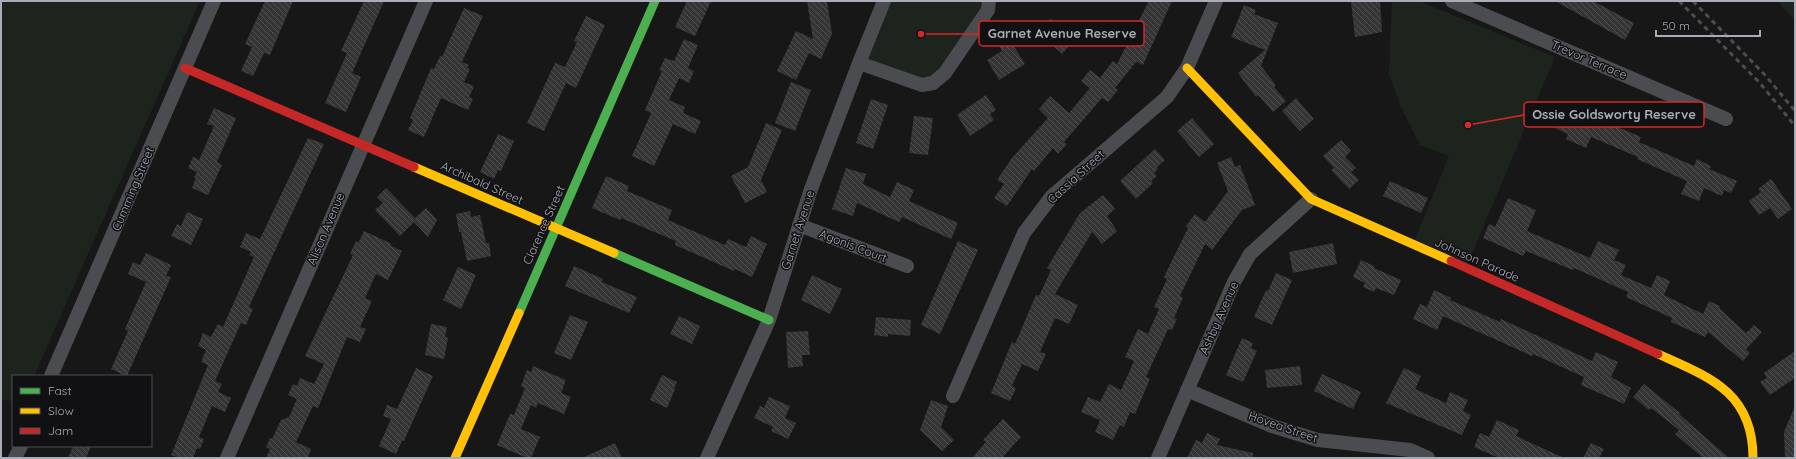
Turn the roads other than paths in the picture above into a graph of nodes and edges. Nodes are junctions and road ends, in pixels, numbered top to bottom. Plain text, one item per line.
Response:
1 (214, 1) edge
2 (426, 1) edge
3 (655, 1) edge
4 (884, 1) edge
5 (989, 1) edge
6 (1216, 1) edge
7 (1452, 1) edge
8 (859, 63) junction
9 (185, 68) junction
10 (1187, 68) junction
11 (1726, 119) dead end
12 (363, 144) junction
13 (1311, 199) junction
14 (799, 226) junction
15 (556, 228) junction
16 (908, 266) dead end
17 (769, 320) junction
18 (51, 375) edge
19 (1187, 390) junction
20 (953, 396) dead end
21 (20, 447) edge
22 (15, 458) edge
23 (227, 458) edge
24 (455, 458) edge
25 (707, 458) edge
26 (1158, 458) edge
27 (1428, 458) edge
28 (1753, 458) edge

1 - 9 street, Cumming Street
2 - 12 street, Alison Avenue
3 - 15 street, Clarence Street
4 - 8 street, Garnet Avenue
5 - 8 street
6 - 10 street, Cassia Street
7 - 11 street, Trevor Terrace
8 - 14 street, Garnet Avenue
9 - 12 street, Archibald Street
9 - 18 street, Cumming Street
10 - 13 street, Johnson Parade
10 - 20 street, Cassia Street
12 - 15 street, Archibald Street
12 - 23 street, Alison Avenue
13 - 19 street, Ashby Avenue
13 - 28 street, Johnson Parade
14 - 16 street, Agonis Court
14 - 17 street, Garnet Avenue
15 - 17 street, Archibald Street
15 - 24 street, Clarence Street
17 - 25 street, Garnet Avenue
19 - 26 street, Ashby Avenue
19 - 27 street, Hovea Street
21 - 22 street

